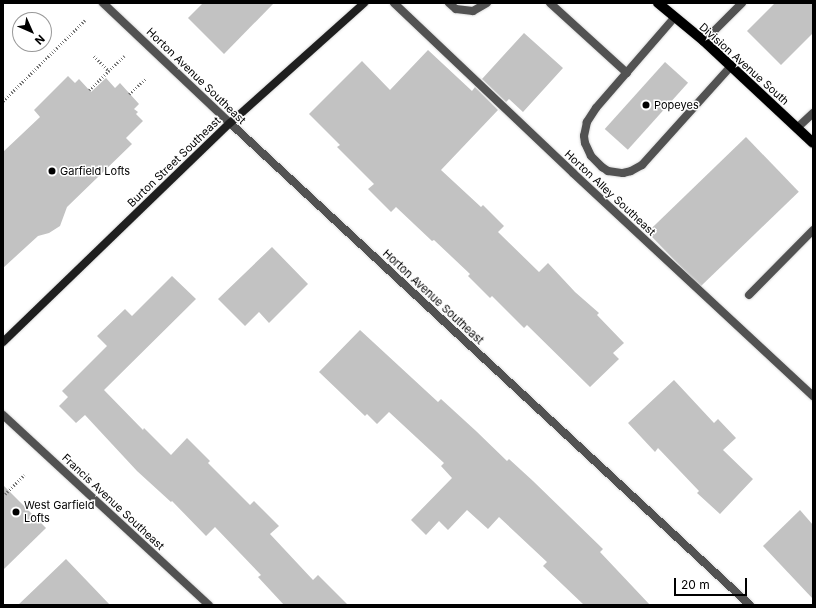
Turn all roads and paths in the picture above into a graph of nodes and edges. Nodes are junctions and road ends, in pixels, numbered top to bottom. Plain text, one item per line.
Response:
1 (103, 3) edge
2 (364, 3) edge
3 (394, 3) edge
4 (449, 3) edge
5 (487, 3) edge
6 (550, 3) edge
7 (658, 3) edge
8 (742, 3) edge
9 (674, 18) junction
10 (85, 20) dead end
11 (704, 41) junction
12 (94, 56) dead end
13 (124, 56) dead end
14 (730, 66) junction
15 (109, 71) junction
16 (626, 73) junction
17 (146, 78) dead end
18 (89, 90) dead end
19 (129, 94) dead end
20 (3, 101) edge
21 (813, 113) edge
22 (230, 123) junction
23 (797, 128) junction
24 (813, 143) edge
25 (813, 230) edge
26 (749, 295) dead end
27 (3, 342) edge
28 (813, 396) edge
29 (3, 415) edge
30 (24, 475) dead end
31 (5, 494) dead end
32 (209, 605) edge
33 (750, 605) edge

1 - 22 street, Horton Avenue Southeast
2 - 22 main road, Burton Street Southeast
3 - 28 street, Horton Alley Southeast
4 - 5 street
6 - 16 street
7 - 9 main road, Division Avenue South
8 - 11 street
9 - 11 main road, Division Avenue South
9 - 16 street
10 - 20 path
11 - 14 main road, Division Avenue South
12 - 15 path
13 - 15 path
14 - 16 street
14 - 23 main road, Division Avenue South
15 - 18 path
17 - 19 path
21 - 23 street
22 - 27 main road, Burton Street Southeast
22 - 33 street, Horton Avenue Southeast
23 - 24 main road, Division Avenue South
25 - 26 street
29 - 32 street, Francis Avenue Southeast
30 - 31 path

